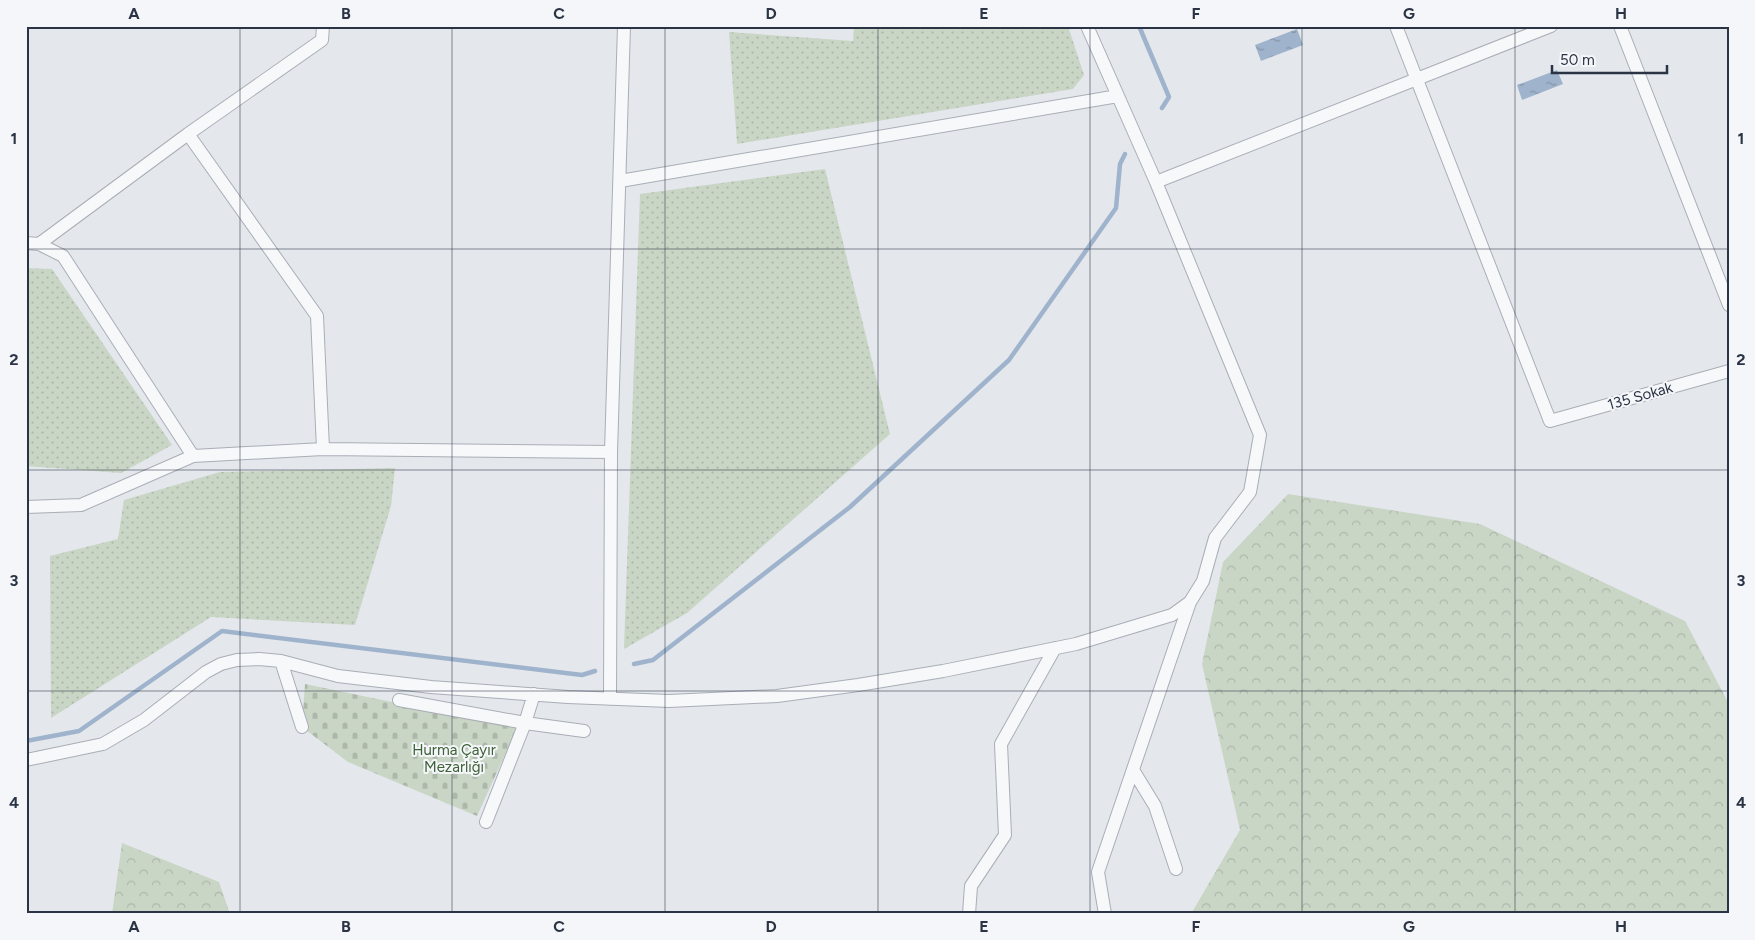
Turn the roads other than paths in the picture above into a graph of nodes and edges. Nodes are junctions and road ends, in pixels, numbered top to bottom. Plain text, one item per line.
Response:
1 (323, 26) edge
2 (624, 26) edge
3 (1088, 26) edge
4 (1396, 26) edge
5 (1551, 26) edge
6 (1620, 26) edge
7 (1417, 79) junction
8 (1118, 96) junction
9 (188, 134) junction
10 (620, 181) junction
11 (1156, 182) junction
12 (32, 244) edge
13 (1729, 304) edge
14 (1729, 371) edge
15 (323, 449) junction
16 (611, 452) junction
17 (193, 456) junction
18 (26, 507) edge
19 (1190, 602) junction
20 (1055, 648) junction
21 (281, 662) junction
22 (534, 694) junction
23 (610, 699) junction
24 (399, 700) dead end
25 (525, 722) junction
26 (302, 727) dead end
27 (584, 731) dead end
28 (26, 760) edge
29 (1133, 770) junction
30 (486, 822) dead end
31 (1176, 869) dead end
32 (969, 914) edge
33 (1105, 914) edge

1 - 9 street
2 - 10 street
3 - 8 street
4 - 7 street
5 - 7 street
6 - 13 street
7 - 11 street
7 - 14 street, 135 Sokak
8 - 10 street
8 - 11 street
9 - 12 street
9 - 15 street
10 - 16 street
11 - 19 street
12 - 17 street
15 - 16 street
15 - 17 street
16 - 23 street
17 - 18 street
19 - 20 street
19 - 29 street
20 - 23 street
20 - 32 street
21 - 22 street
21 - 26 street
21 - 28 street
22 - 23 street
22 - 25 street
24 - 25 street
25 - 27 street
25 - 30 street
29 - 31 street
29 - 33 street

